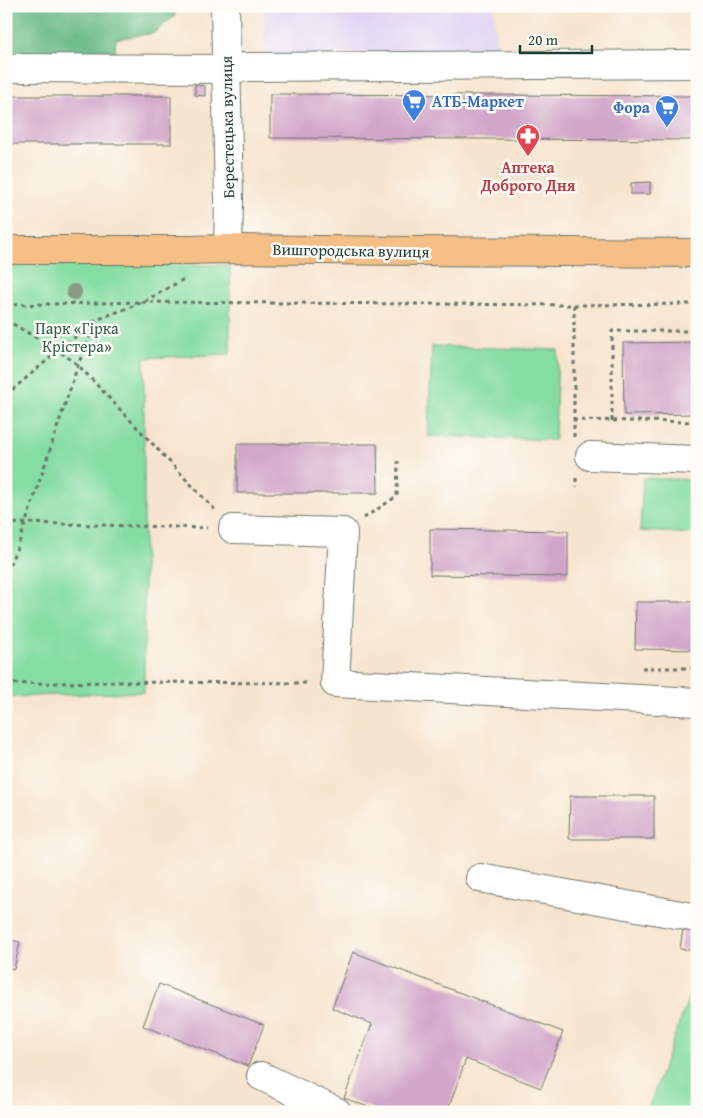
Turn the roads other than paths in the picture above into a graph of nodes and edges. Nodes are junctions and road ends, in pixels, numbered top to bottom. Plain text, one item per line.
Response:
1 (226, 6) edge
2 (697, 64) edge
3 (6, 68) edge
4 (226, 69) junction
5 (228, 248) junction
6 (6, 250) edge
7 (697, 253) edge
8 (582, 448) road end
9 (697, 460) edge
10 (233, 529) road end
11 (697, 702) edge
12 (480, 878) dead end
13 (697, 918) edge
14 (261, 1076) dead end
15 (336, 1112) edge

1 - 4 street, Берестецька вулиця
2 - 4 street
3 - 4 street
4 - 5 street, Берестецька вулиця
5 - 6 main road, Вишгородська вулиця
5 - 7 main road, Вишгородська вулиця
8 - 9 street
10 - 11 street
12 - 13 street
14 - 15 street

